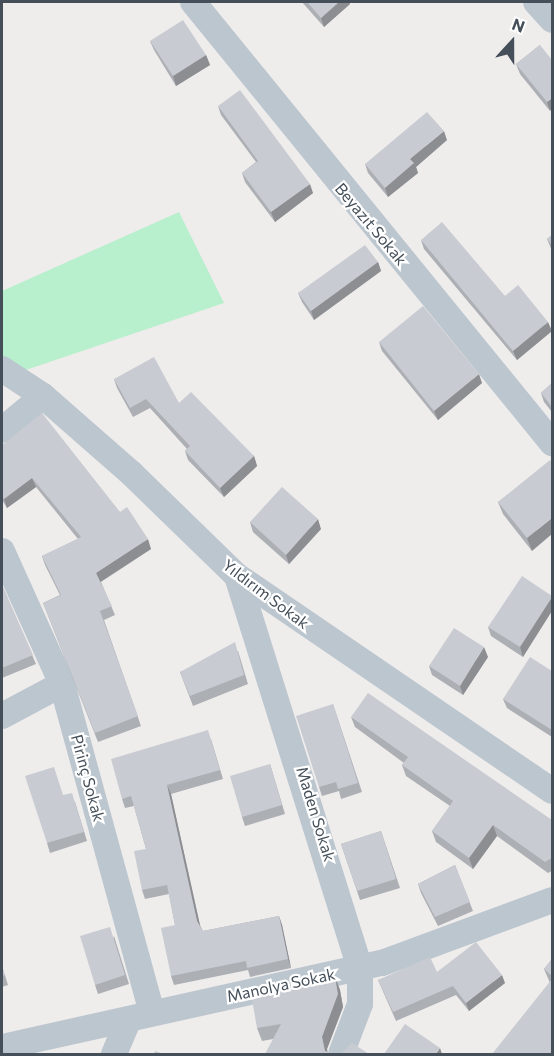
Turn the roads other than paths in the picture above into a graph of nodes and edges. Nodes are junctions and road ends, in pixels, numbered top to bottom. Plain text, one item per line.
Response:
1 (194, 2) edge
2 (536, 2) edge
3 (552, 20) edge
4 (2, 369) edge
5 (43, 396) junction
6 (2, 430) edge
7 (552, 443) edge
8 (2, 551) edge
9 (237, 576) junction
10 (62, 684) junction
11 (2, 716) edge
12 (552, 791) edge
13 (552, 900) edge
14 (360, 968) junction
15 (140, 1016) junction
16 (2, 1047) edge
17 (114, 1054) edge
18 (341, 1054) edge

1 - 7 street, Beyazıt Sokak
2 - 3 street
4 - 5 street, Yıldırım Sokak
5 - 6 street
5 - 9 street, Yıldırım Sokak
8 - 10 street, Pirinç Sokak
9 - 12 street, Yıldırım Sokak
9 - 14 street, Maden Sokak
10 - 11 street
10 - 15 street, Pirinç Sokak
13 - 14 street, Manolya Sokak
14 - 15 street, Manolya Sokak
14 - 18 street, Maden Sokak
15 - 16 street, Manolya Sokak
15 - 17 street

